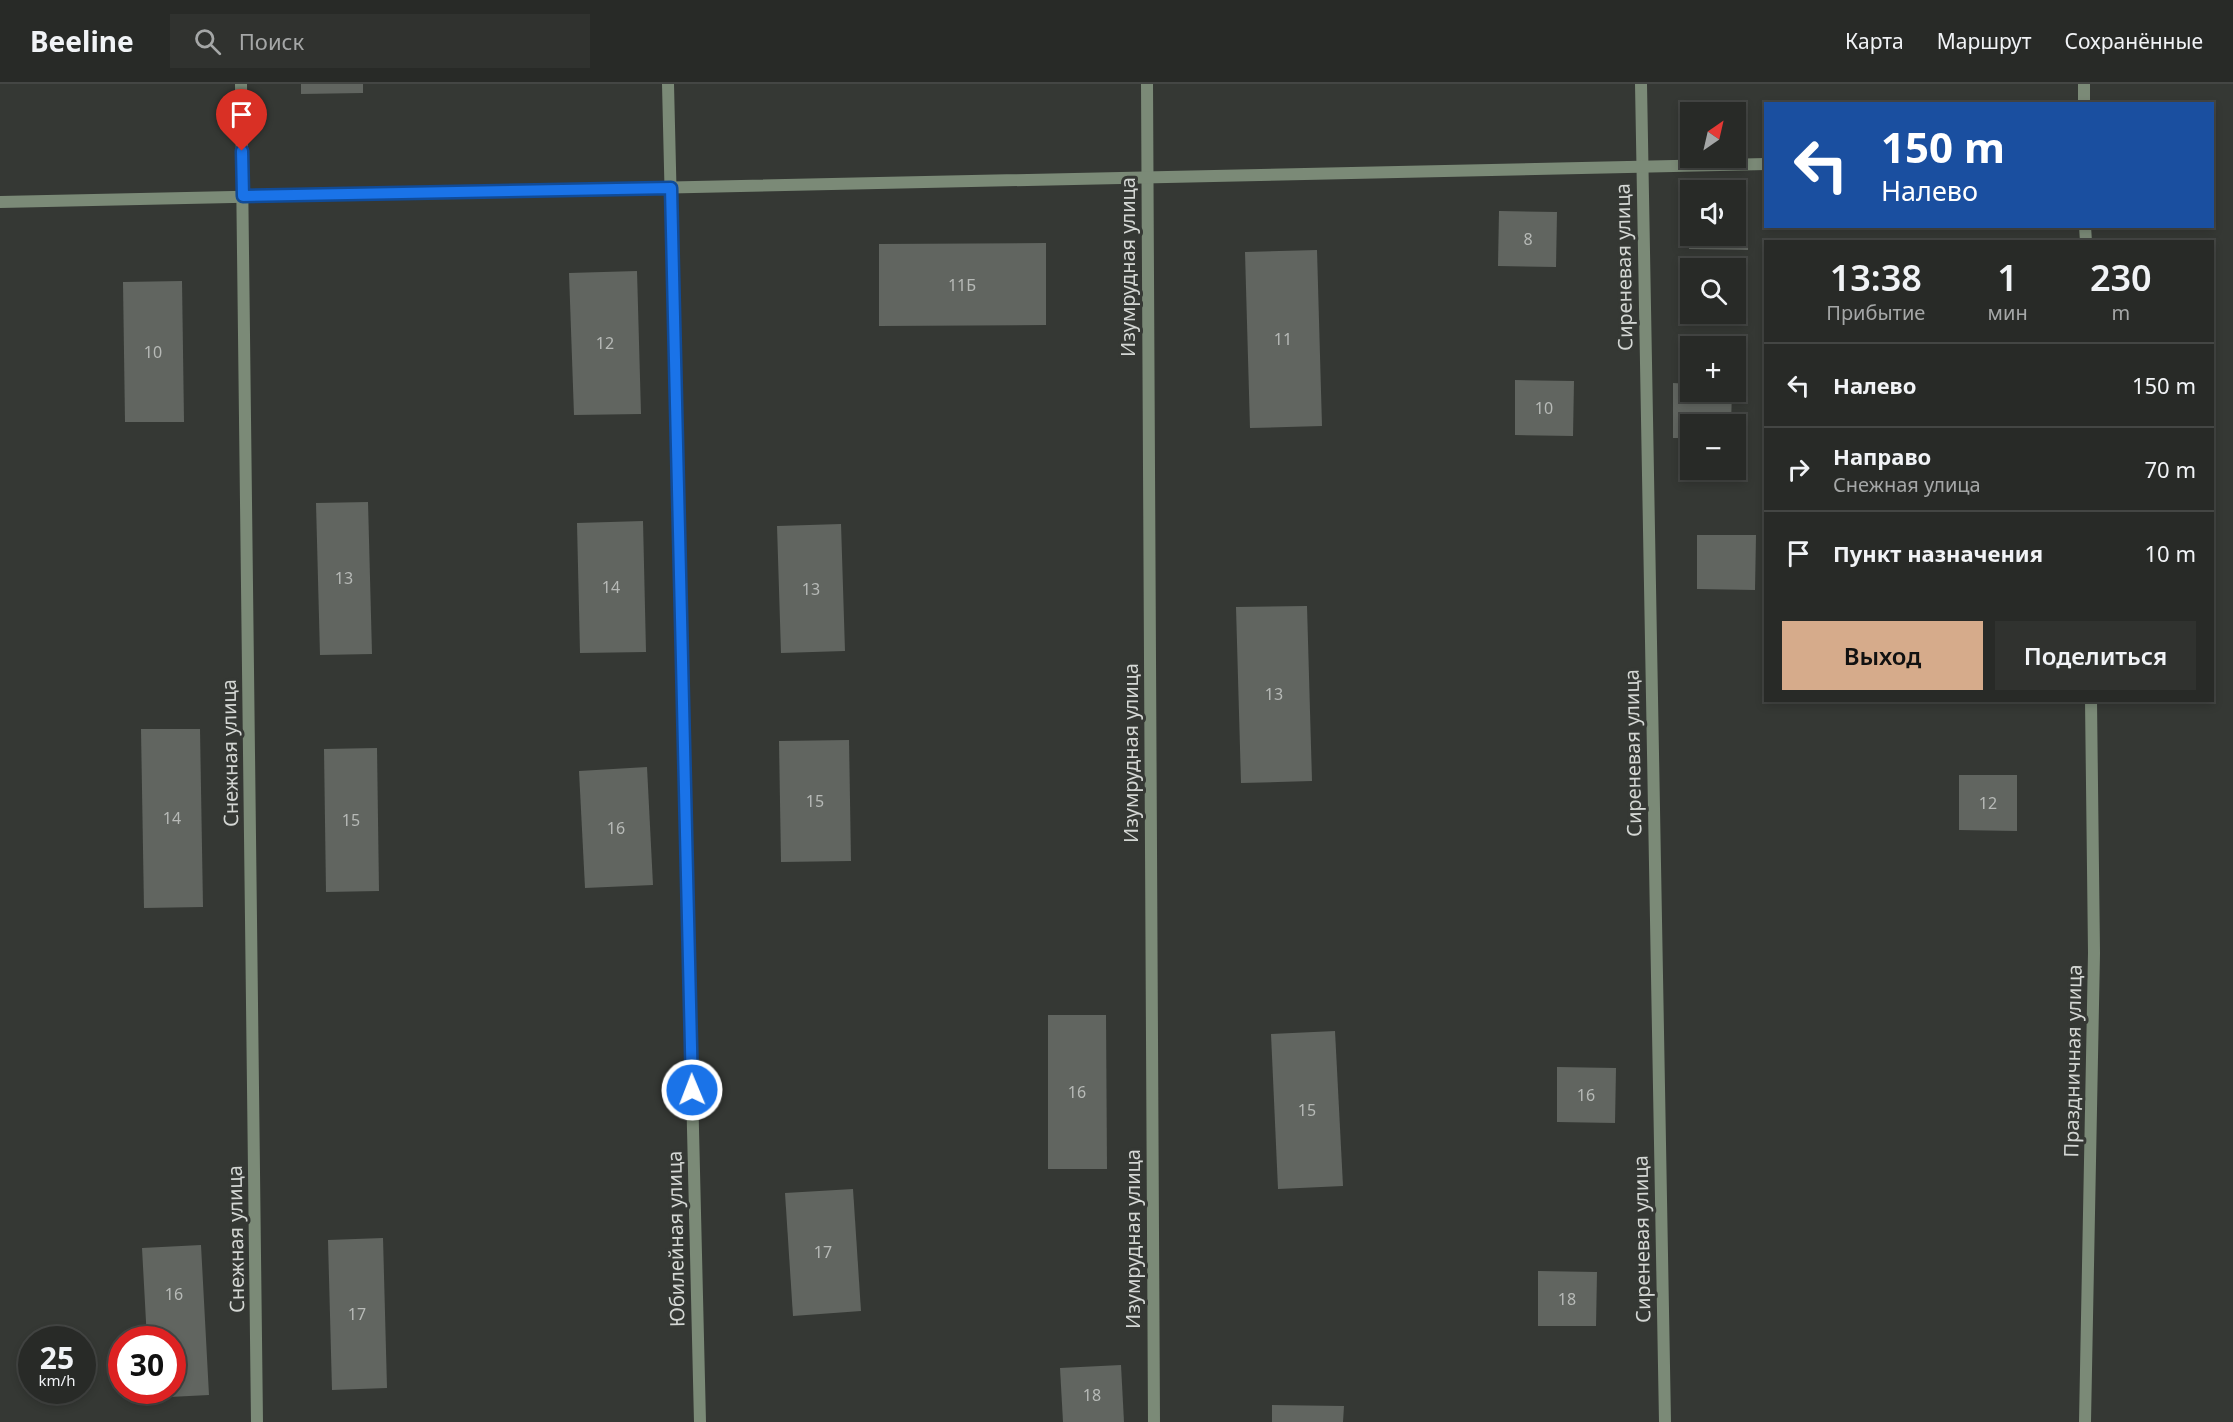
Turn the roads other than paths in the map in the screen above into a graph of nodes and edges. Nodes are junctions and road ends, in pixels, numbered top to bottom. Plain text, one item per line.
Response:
1 (241, 84) edge
2 (669, 84) edge
3 (1147, 84) edge
4 (1641, 84) edge
5 (2084, 84) edge
6 (2084, 102) edge
7 (1764, 164) edge
8 (1642, 167) junction
9 (1148, 178) junction
10 (671, 188) junction
11 (243, 196) junction
12 (0, 202) edge
13 (2091, 702) edge
14 (257, 1422) edge
15 (700, 1422) edge
16 (1154, 1422) edge
17 (1665, 1422) edge
18 (2085, 1422) edge

1 - 11 street, Снежная улица
2 - 10 street, Юбилейная улица
3 - 9 street, Изумрудная улица
4 - 8 street, Сиреневая улица
5 - 6 street
7 - 8 street
8 - 9 street
8 - 17 street, Сиреневая улица
9 - 10 street
9 - 16 street, Изумрудная улица
10 - 11 street
10 - 15 street, Юбилейная улица
11 - 12 street
11 - 14 street, Снежная улица
13 - 18 street, Праздничная улица

